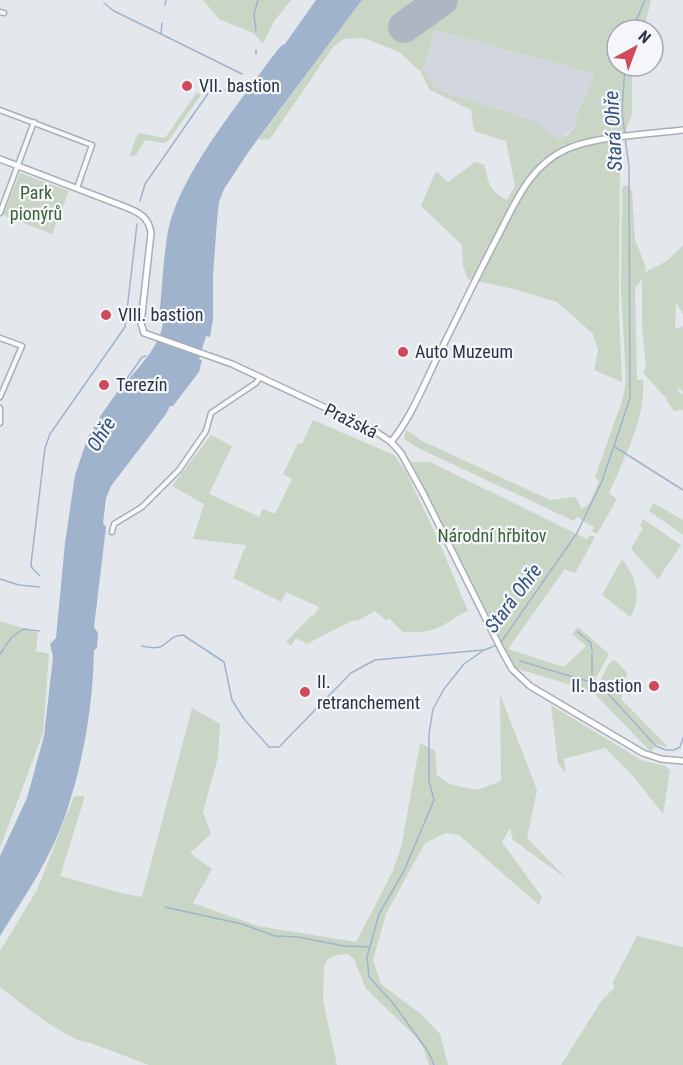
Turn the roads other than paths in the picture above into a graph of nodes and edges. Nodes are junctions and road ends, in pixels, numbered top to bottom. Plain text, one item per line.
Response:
1 (0, 110) edge
2 (34, 122) junction
3 (683, 130) edge
4 (0, 159) edge
5 (18, 166) junction
6 (77, 188) junction
7 (0, 213) edge
8 (0, 338) edge
9 (261, 377) junction
10 (0, 397) edge
11 (0, 408) edge
12 (0, 423) edge
13 (391, 442) junction
14 (112, 532) dead end
15 (683, 761) edge

1 - 2 street
2 - 5 street
2 - 6 street
3 - 13 main road
4 - 5 main road, Pražská
5 - 6 main road, Pražská
5 - 7 street
6 - 9 main road, Pražská
8 - 10 street
9 - 13 main road, Pražská
9 - 14 street
11 - 12 street
13 - 15 main road, Pražská

